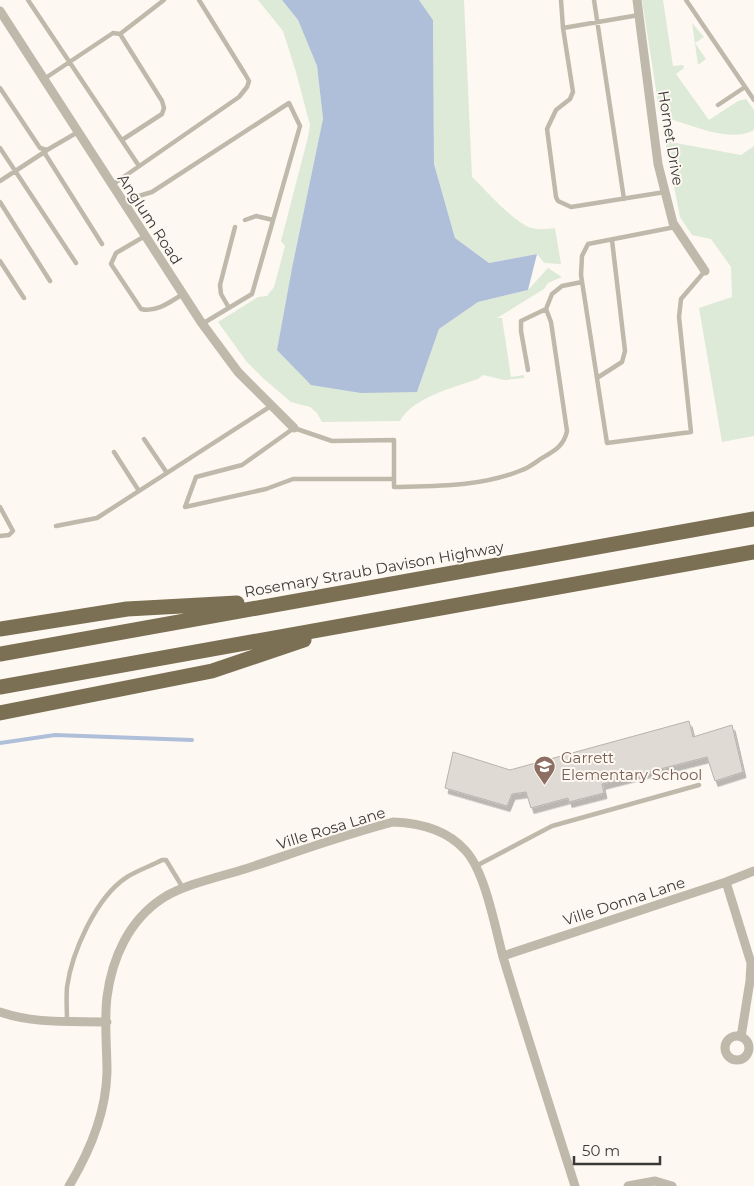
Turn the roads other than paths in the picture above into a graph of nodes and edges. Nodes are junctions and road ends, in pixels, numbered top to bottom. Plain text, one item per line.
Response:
1 (28, 0) edge
2 (164, 0) edge
3 (199, 0) edge
4 (561, 0) edge
5 (594, 0) edge
6 (637, 0) edge
7 (686, 0) edge
8 (0, 11) edge
9 (639, 14) junction
10 (597, 22) junction
11 (564, 28) junction
12 (120, 34) junction
13 (69, 62) junction
14 (44, 79) junction
15 (745, 87) junction
16 (0, 88) edge
17 (754, 100) edge
18 (718, 105) dead end
19 (78, 132) junction
20 (122, 140) junction
21 (0, 148) edge
22 (45, 151) junction
23 (139, 166) junction
24 (15, 171) junction
25 (0, 181) edge
26 (112, 185) junction
27 (665, 192) junction
28 (624, 199) junction
29 (122, 200) junction
30 (0, 202) edge
31 (245, 220) dead end
32 (273, 220) junction
33 (235, 227) dead end
34 (676, 227) junction
35 (145, 236) junction
36 (612, 240) junction
37 (102, 244) dead end
38 (0, 261) edge
39 (76, 263) dead end
40 (705, 271) joint
41 (50, 281) dead end
42 (582, 282) junction
43 (183, 294) junction
44 (24, 298) dead end
45 (229, 308) junction
46 (546, 308) junction
47 (202, 324) junction
48 (528, 370) dead end
49 (597, 378) junction
50 (271, 406) junction
51 (294, 428) junction
52 (144, 439) dead end
53 (114, 452) dead end
54 (167, 474) junction
55 (394, 479) junction
56 (140, 491) junction
57 (0, 507) edge
58 (754, 519) edge
59 (56, 526) dead end
60 (0, 536) edge
61 (754, 552) edge
62 (301, 600) junction
63 (357, 622) junction
64 (0, 629) edge
65 (0, 654) edge
66 (0, 687) edge
67 (0, 713) edge
68 (699, 785) dead end
69 (476, 866) junction
70 (754, 871) edge
71 (726, 882) junction
72 (184, 889) junction
73 (503, 956) junction
74 (0, 1012) edge
75 (67, 1021) junction
76 (106, 1022) junction
77 (741, 1037) dead end
78 (69, 1186) edge
79 (574, 1186) edge
80 (628, 1186) edge
81 (672, 1186) edge

1 - 13 lane
2 - 12 lane
3 - 23 lane
4 - 11 lane
5 - 10 lane
6 - 9 street, Hornet Drive
7 - 15 lane
8 - 14 street, Anglum Road
9 - 10 lane
9 - 27 street, Hornet Drive
10 - 11 lane
10 - 28 lane
11 - 28 lane
12 - 13 lane
12 - 20 lane
13 - 14 lane
13 - 20 lane
14 - 19 street, Anglum Road
15 - 17 lane
15 - 18 lane
16 - 22 lane
19 - 22 lane
19 - 26 street, Anglum Road
20 - 23 lane
21 - 24 lane
22 - 24 lane
22 - 37 lane
23 - 26 lane
24 - 25 lane
24 - 39 lane
26 - 29 street, Anglum Road
27 - 28 lane
27 - 34 street, Hornet Drive
29 - 32 lane
29 - 35 street, Anglum Road
30 - 41 lane
31 - 32 lane
32 - 45 lane
33 - 45 lane
34 - 36 lane
34 - 40 street, Hornet Drive
35 - 43 street, Anglum Road
35 - 43 lane
36 - 42 lane
36 - 49 lane
38 - 44 lane
40 - 49 lane
42 - 46 lane
42 - 49 lane
43 - 47 street, Anglum Road
45 - 47 lane
46 - 48 lane
46 - 55 lane
47 - 50 street, Anglum Road
50 - 51 street, Anglum Road
50 - 54 lane
51 - 55 lane
51 - 55 lane
52 - 54 lane
53 - 56 lane
54 - 56 lane
56 - 59 lane
57 - 60 lane
58 - 62 highway, Rosemary Straub Davison Highway
61 - 63 highway
62 - 64 highway
62 - 65 highway, Rosemary Straub Davison Highway
63 - 66 highway
63 - 67 highway
68 - 69 lane
69 - 72 street, Ville Rosa Lane
69 - 73 street, Ville Rosa Lane
70 - 71 street, Ville Donna Lane
71 - 73 street, Ville Donna Lane
71 - 77 street
72 - 75 lane
72 - 76 street, Ville Rosa Lane
73 - 79 street, Ville Rosa Lane
74 - 75 street
75 - 76 street
76 - 78 street, Ville Rosa Lane
80 - 81 street

